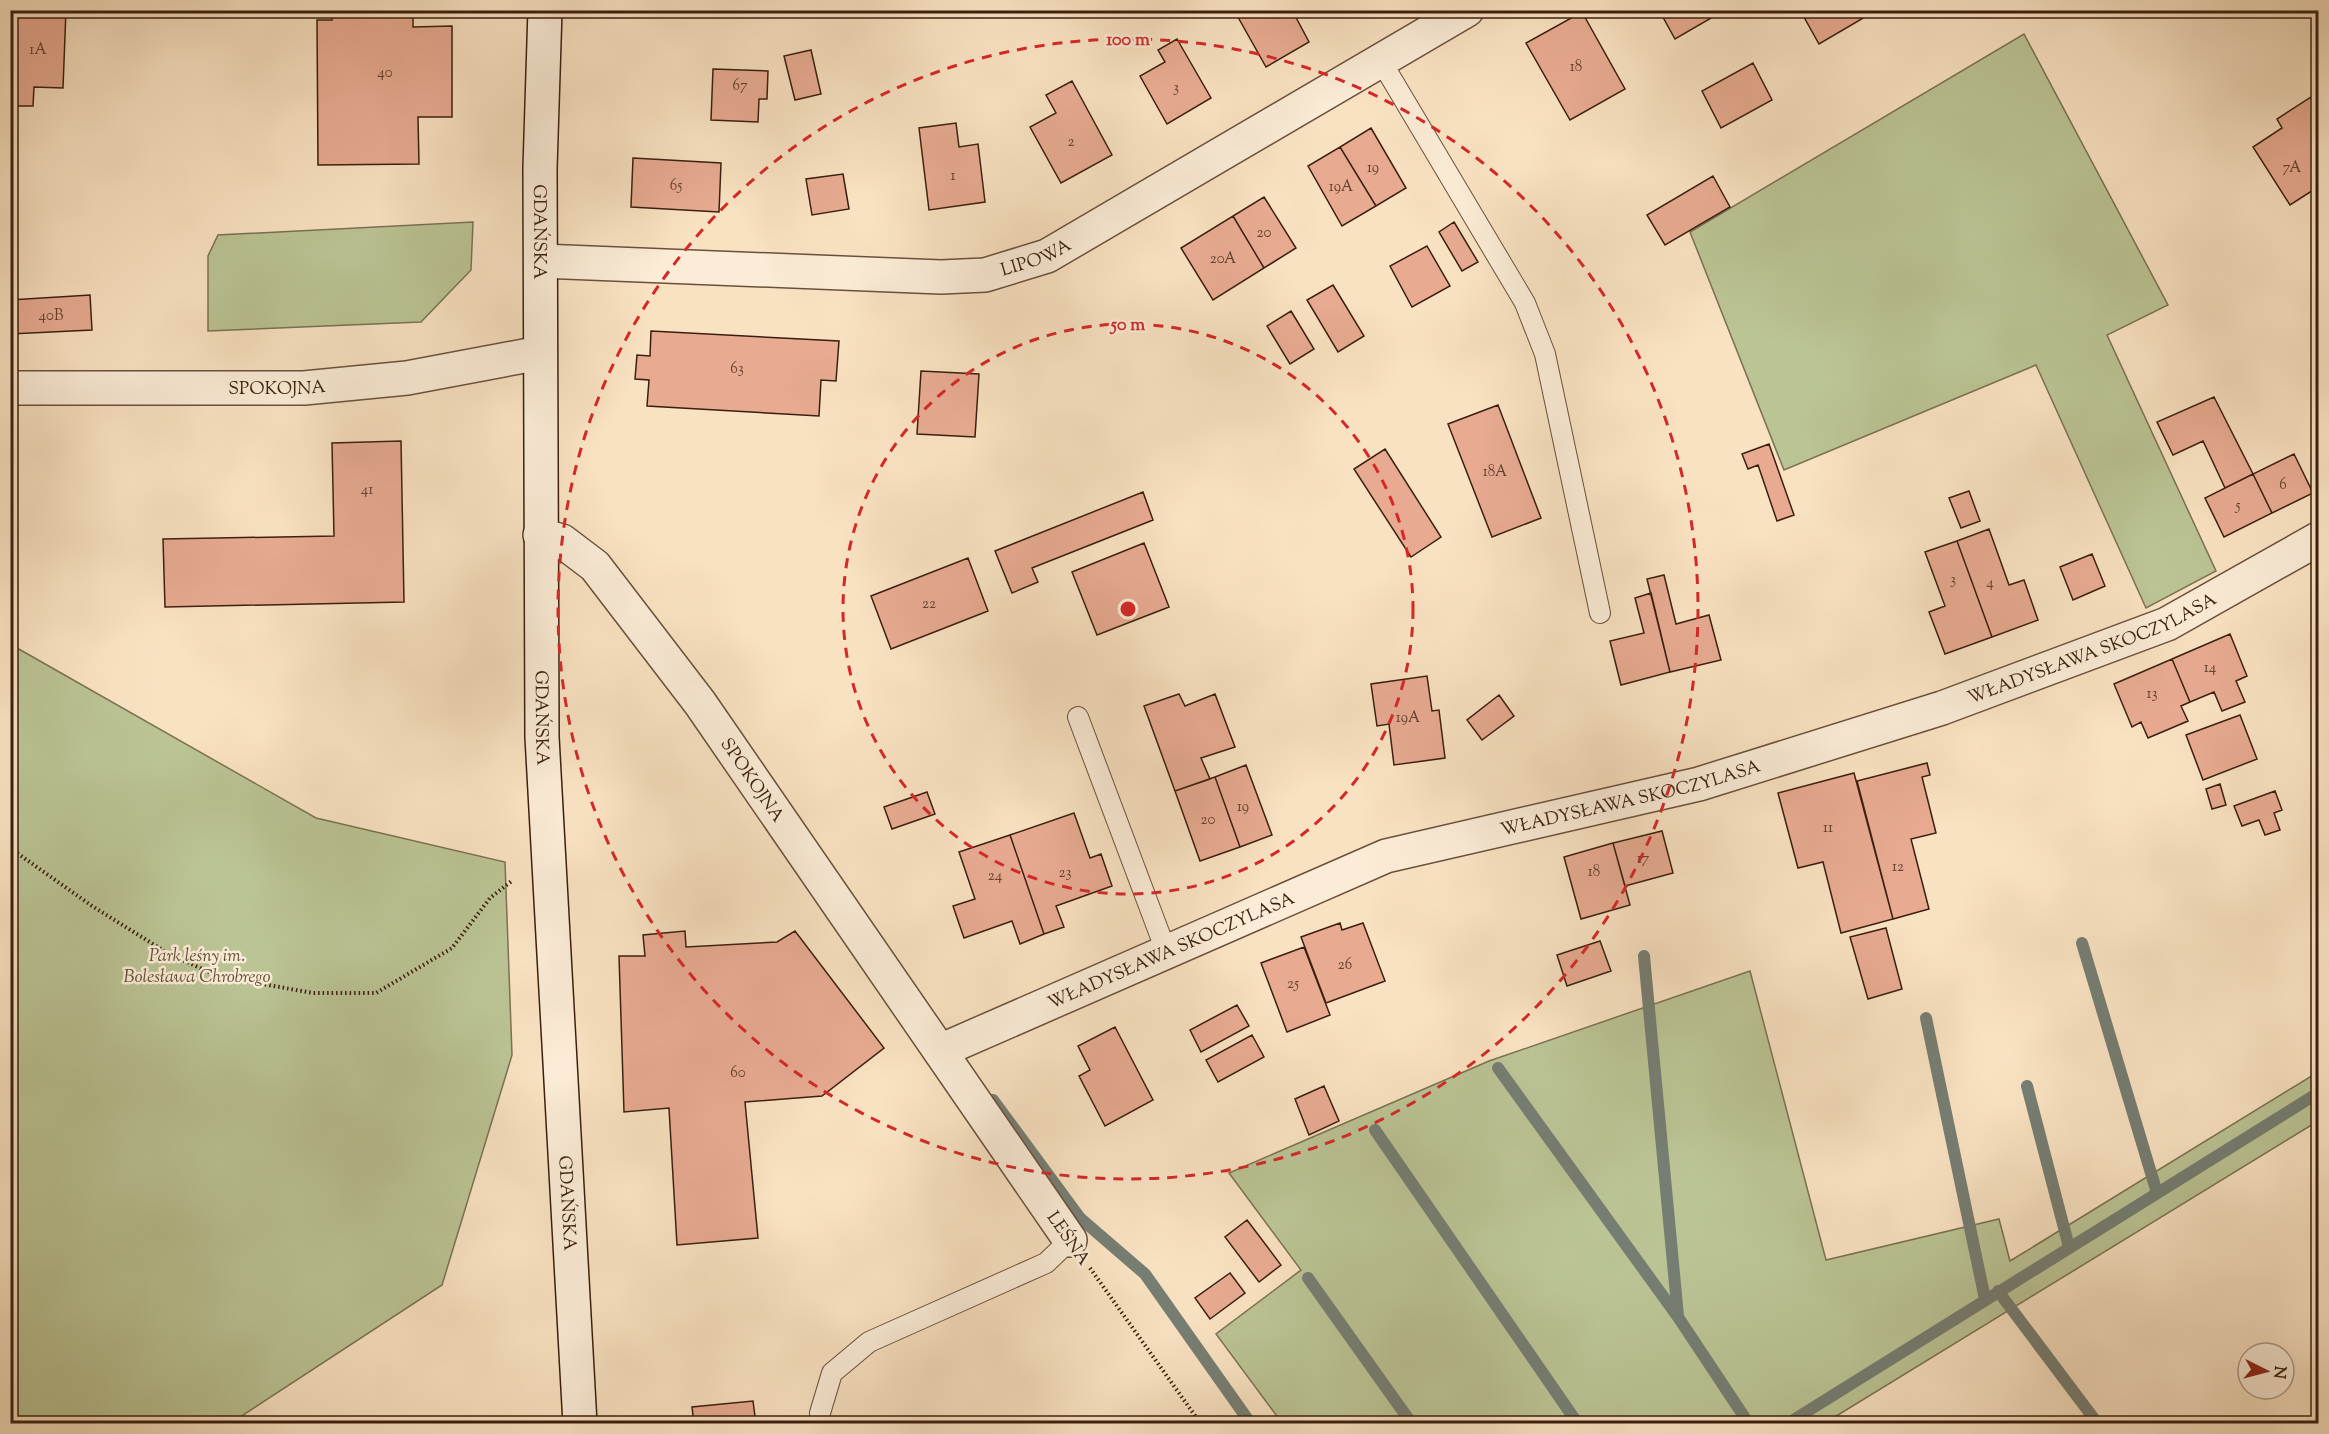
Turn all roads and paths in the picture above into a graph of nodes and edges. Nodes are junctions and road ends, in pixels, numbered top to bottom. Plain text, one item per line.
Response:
1 (545, 10) edge
2 (1467, 10) edge
3 (1381, 61) junction
4 (541, 261) junction
5 (540, 353) junction
6 (10, 388) edge
7 (540, 535) junction
8 (2319, 539) edge
9 (1600, 613) dead end
10 (1078, 717) dead end
11 (10, 848) edge
12 (516, 877) dead end
13 (1166, 951) junction
14 (940, 1051) junction
15 (1070, 1240) junction
16 (820, 1413) dead end
17 (580, 1424) edge
18 (1201, 1424) edge

1 - 4 street, GDAŃSKA
2 - 3 street, LIPOWA
3 - 4 street, LIPOWA
3 - 9 lane
4 - 5 street, GDAŃSKA
5 - 6 street, SPOKOJNA
5 - 7 street, GDAŃSKA
7 - 14 street, SPOKOJNA
7 - 17 street, GDAŃSKA
8 - 13 street, WŁADYSŁAWA SKOCZYLASA
10 - 13 lane
11 - 12 path
13 - 14 street, WŁADYSŁAWA SKOCZYLASA
14 - 15 street, LEŚNA
15 - 16 lane
15 - 18 path, LEŚNA

